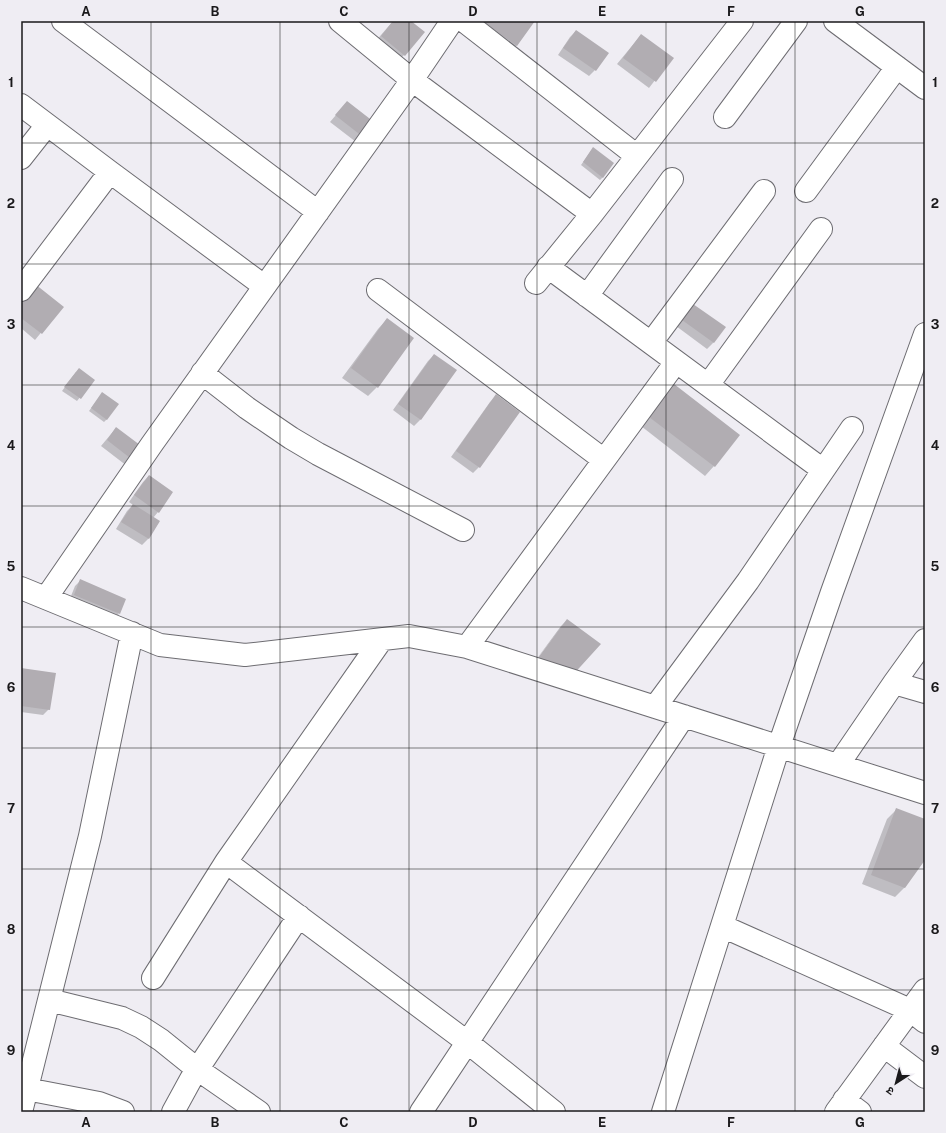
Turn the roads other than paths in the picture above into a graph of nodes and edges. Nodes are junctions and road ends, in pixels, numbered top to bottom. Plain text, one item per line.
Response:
1 (63, 21) edge
2 (340, 21) edge
3 (452, 21) edge
4 (464, 21) edge
5 (742, 21) edge
6 (796, 21) edge
7 (834, 21) edge
8 (897, 67) junction
9 (412, 80) junction
10 (925, 88) edge
11 (21, 105) edge
12 (725, 117) dead end
13 (47, 125) junction
14 (637, 156) junction
15 (21, 158) edge
16 (110, 172) junction
17 (672, 179) dead end
18 (764, 191) dead end
19 (806, 191) dead end
20 (318, 212) junction
21 (592, 214) junction
22 (821, 229) dead end
23 (264, 286) junction
24 (21, 290) edge
25 (378, 290) dead end
26 (587, 296) junction
27 (925, 334) edge
28 (651, 343) junction
29 (676, 362) junction
30 (202, 373) junction
31 (708, 385) junction
32 (852, 428) dead end
33 (604, 460) junction
34 (823, 470) junction
35 (463, 530) dead end
36 (21, 588) edge
37 (46, 598) junction
38 (132, 633) junction
39 (382, 639) junction
40 (925, 640) edge
41 (466, 647) junction
42 (894, 683) junction
43 (925, 692) edge
44 (655, 707) junction
45 (684, 716) junction
46 (779, 746) junction
47 (838, 765) junction
48 (925, 793) edge
49 (226, 862) junction
50 (300, 916) junction
51 (722, 926) junction
52 (154, 978) dead end
53 (925, 990) edge
54 (50, 1000) junction
55 (918, 1016) edge
56 (467, 1042) junction
57 (884, 1046) junction
58 (198, 1070) junction
59 (925, 1076) edge
60 (24, 1088) edge
61 (846, 1108) edge
62 (21, 1112) edge
63 (124, 1112) edge
64 (173, 1112) edge
65 (259, 1112) edge
66 (421, 1112) edge
67 (554, 1112) edge
68 (663, 1112) edge

1 - 20 street
2 - 9 street
3 - 9 street
4 - 14 street
5 - 14 street
6 - 12 street
7 - 8 street
8 - 10 street
8 - 19 street
9 - 20 street
9 - 21 street
11 - 13 street
13 - 15 street
13 - 16 street
14 - 21 street
16 - 23 street
16 - 24 street
17 - 26 street
18 - 28 street
20 - 23 street
21 - 26 street
22 - 31 street
23 - 30 street
25 - 33 street
26 - 28 street
27 - 46 street
28 - 29 street
29 - 31 street
29 - 33 street
30 - 35 street
30 - 37 street
31 - 34 street
32 - 34 street
33 - 41 street
34 - 44 street
36 - 37 street
37 - 38 street
38 - 39 street
38 - 54 street
39 - 41 street
39 - 49 street
40 - 42 street
41 - 44 street
42 - 43 street
42 - 47 street
44 - 45 street
45 - 46 street
45 - 56 street
46 - 47 street
46 - 51 street
47 - 48 street
49 - 50 street
49 - 52 street
50 - 56 street
50 - 58 street
51 - 55 street
51 - 68 street
53 - 55 street
54 - 58 street
54 - 60 street
55 - 57 street
56 - 66 street
56 - 67 street
57 - 59 street
57 - 61 street
58 - 64 street
58 - 65 street
60 - 62 street
60 - 63 street

